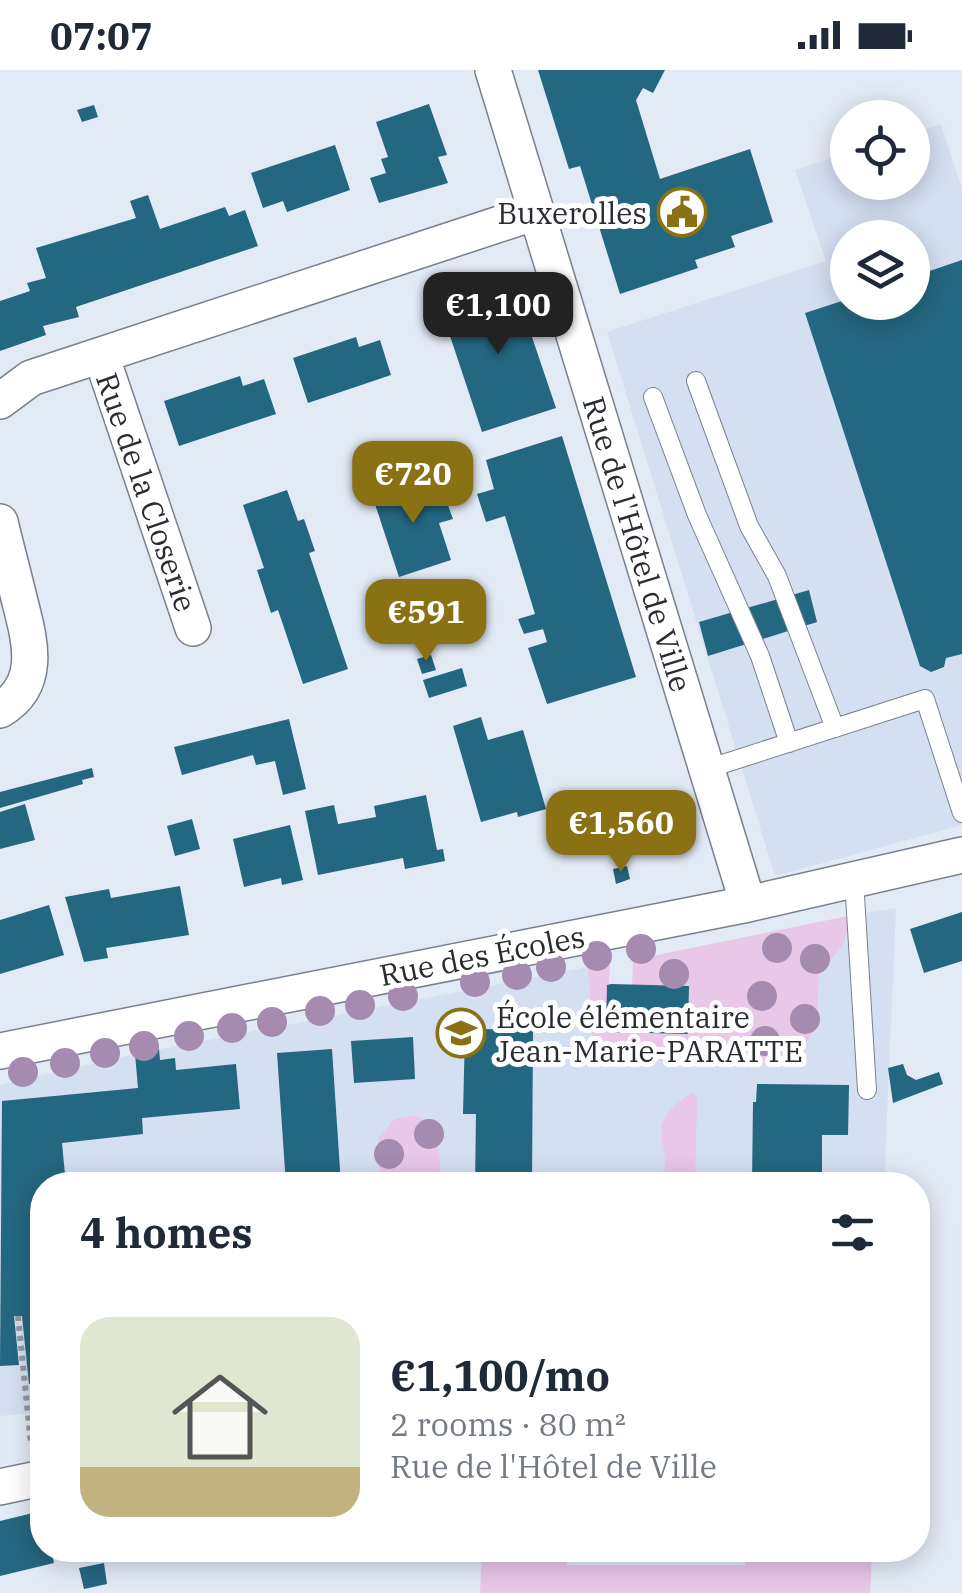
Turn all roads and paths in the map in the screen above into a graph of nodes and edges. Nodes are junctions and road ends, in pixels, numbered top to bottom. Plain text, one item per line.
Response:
1 (493, 70) edge
2 (536, 212) junction
3 (101, 355) junction
4 (696, 381) dead end
5 (653, 397) dead end
6 (0, 401) edge
7 (0, 522) edge
8 (193, 628) dead end
9 (0, 710) edge
10 (835, 728) junction
11 (788, 742) junction
12 (707, 769) junction
13 (962, 813) edge
14 (962, 855) edge
15 (854, 880) junction
16 (748, 904) junction
17 (0, 1051) edge
18 (867, 1090) dead end
19 (18, 1316) dead end
20 (30, 1409) edge
21 (30, 1481) edge
22 (0, 1486) edge

1 - 2 street, Rue de l'Hôtel de Ville
2 - 3 street, Rue de la Closerie
2 - 12 street, Rue de l'Hôtel de Ville
3 - 6 street, Rue de la Closerie
3 - 8 street, Rue de la Closerie
4 - 10 lane
5 - 11 lane
7 - 9 street
10 - 11 lane
10 - 13 lane
11 - 12 lane
12 - 16 street, Rue de l'Hôtel de Ville
14 - 15 street, Rue des Écoles
15 - 16 street, Rue des Écoles
15 - 18 lane
16 - 17 street, Rue des Écoles
19 - 20 path
21 - 22 street

